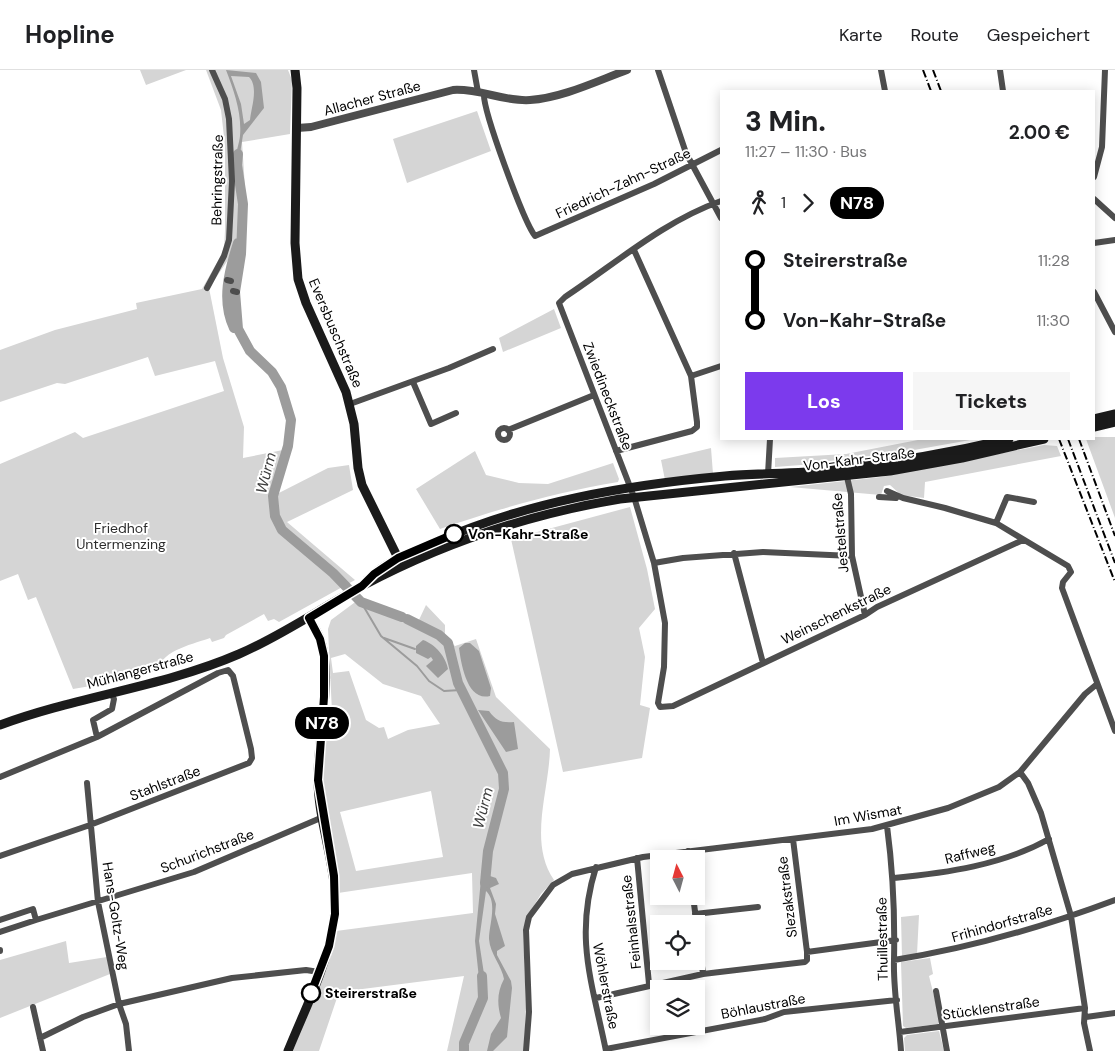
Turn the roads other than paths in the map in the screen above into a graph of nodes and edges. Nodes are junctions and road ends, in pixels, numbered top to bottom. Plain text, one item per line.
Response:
1 (212, 70) edge
2 (295, 70) edge
3 (474, 70) edge
4 (627, 70) edge
5 (658, 70) edge
6 (881, 70) edge
7 (1000, 70) edge
8 (1105, 70) edge
9 (885, 90) edge
10 (1003, 90) edge
11 (481, 92) junction
12 (297, 128) junction
13 (720, 151) edge
14 (692, 165) junction
15 (1095, 172) edge
16 (720, 201) edge
17 (1095, 201) edge
18 (713, 204) junction
19 (720, 216) edge
20 (1115, 218) edge
21 (1115, 240) edge
22 (1095, 243) edge
23 (634, 250) junction
24 (207, 288) dead end
25 (1095, 294) edge
26 (1115, 332) edge
27 (493, 349) dead end
28 (720, 366) edge
29 (691, 376) junction
30 (413, 382) junction
31 (594, 394) junction
32 (350, 404) junction
33 (456, 413) dead end
34 (1115, 414) edge
35 (1095, 419) edge
36 (1115, 422) edge
37 (1095, 427) edge
38 (508, 430) dead end
39 (770, 440) edge
40 (1005, 440) edge
41 (1040, 440) edge
42 (616, 451) junction
43 (768, 474) junction
44 (847, 477) junction
45 (632, 492) junction
46 (887, 492) dead end
47 (879, 497) dead end
48 (903, 498) junction
49 (1034, 502) dead end
50 (996, 523) junction
51 (1024, 540) junction
52 (734, 553) junction
53 (852, 556) junction
54 (400, 562) junction
55 (654, 563) junction
56 (865, 615) junction
57 (309, 618) junction
58 (763, 663) junction
59 (1096, 684) junction
60 (112, 693) junction
61 (660, 707) joint
62 (0, 725) edge
63 (1115, 731) edge
64 (97, 737) junction
65 (1020, 772) junction
66 (0, 777) edge
67 (87, 783) dead end
68 (323, 817) junction
69 (90, 825) junction
70 (887, 826) junction
71 (793, 839) junction
72 (1049, 839) junction
73 (688, 850) edge
74 (0, 856) edge
75 (650, 856) edge
76 (637, 858) junction
77 (596, 867) junction
78 (894, 878) junction
79 (1115, 900) edge
80 (98, 902) junction
81 (694, 905) edge
82 (758, 907) dead end
83 (695, 914) junction
84 (1071, 916) junction
85 (0, 920) edge
86 (36, 920) junction
87 (0, 932) edge
88 (896, 940) junction
89 (806, 952) junction
90 (894, 960) junction
91 (319, 972) junction
92 (703, 974) junction
93 (649, 984) junction
94 (936, 991) dead end
95 (596, 998) junction
96 (897, 1000) junction
97 (119, 1004) junction
98 (33, 1007) dead end
99 (1085, 1008) junction
100 (1115, 1013) edge
101 (1086, 1017) junction
102 (942, 1028) junction
103 (900, 1032) junction
104 (40, 1038) junction
105 (606, 1050) edge
106 (43, 1051) edge
107 (129, 1051) edge
108 (288, 1051) edge
109 (526, 1051) edge
110 (901, 1051) edge
111 (947, 1051) edge
112 (1090, 1051) edge

1 - 24 street, Behringstraße
2 - 12 main road, Eversbuschstraße
3 - 11 street
4 - 11 street, Allacher Straße
5 - 14 street
6 - 9 street
7 - 10 street
8 - 15 street
11 - 12 street, Allacher Straße
11 - 14 street, Friedrich-Zahn-Straße
12 - 32 main road, Eversbuschstraße
13 - 14 street, Friedrich-Zahn-Straße
14 - 18 street
16 - 18 street
17 - 20 street
18 - 19 street
18 - 23 street
21 - 22 street
23 - 29 street
23 - 31 street, Zwiedineckstraße
25 - 26 street
27 - 30 street
28 - 29 street
29 - 42 street
30 - 32 street
30 - 33 street
31 - 38 street
31 - 42 street, Zwiedineckstraße
32 - 54 main road, Eversbuschstraße
34 - 35 main road
36 - 37 main road
39 - 43 street
40 - 43 main road, Von-Kahr-Straße
41 - 44 main road, Von-Kahr-Straße
42 - 45 street, Zwiedineckstraße
43 - 45 main road, Von-Kahr-Straße
44 - 45 main road, Von-Kahr-Straße
44 - 53 street, Jestelstraße
45 - 54 main road, Von-Kahr-Straße
45 - 55 street, Zwiedineckstraße
46 - 48 street
47 - 48 street
48 - 50 street
49 - 50 street
50 - 51 street
51 - 56 street, Weinschenkstraße
51 - 59 street
52 - 53 street
52 - 55 street
52 - 58 street
53 - 56 street, Jestelstraße
54 - 57 main road, Von-Kahr-Straße
55 - 61 street, Zwiedineckstraße
56 - 58 street, Weinschenkstraße
57 - 60 main road, Mühlangerstraße
57 - 68 main road
58 - 61 street, Weinschenkstraße
59 - 63 street
59 - 65 street, Im Wismat
60 - 62 main road, Mühlangerstraße
60 - 64 street
64 - 66 street
64 - 69 street, Stahlstraße
65 - 70 street, Im Wismat
65 - 72 street
67 - 69 street, Hans-Goltz-Weg
68 - 80 street, Schurichstraße
68 - 91 main road
69 - 74 street, Stahlstraße
69 - 80 street, Hans-Goltz-Weg
70 - 71 street, Im Wismat
70 - 78 street, Thuillestraße
71 - 73 street, Im Wismat
71 - 89 street, Slezakstraße
72 - 78 street, Raffweg
72 - 84 street
75 - 76 street, Im Wismat
76 - 77 street, Im Wismat
76 - 93 street, Feinhalsstraße
77 - 95 street, Wöhlerstraße
77 - 109 street, Im Wismat
78 - 88 street, Thuillestraße
79 - 84 street, Frihindorfstraße
80 - 86 street, Schurichstraße
80 - 97 street, Hans-Goltz-Weg
81 - 83 street
82 - 83 street
83 - 92 street
84 - 90 street, Frihindorfstraße
84 - 99 street
85 - 86 street
86 - 87 street, Schurichstraße
88 - 89 street
88 - 90 street, Thuillestraße
89 - 92 street
90 - 96 street, Thuillestraße
91 - 97 street
91 - 108 main road
92 - 93 street
93 - 95 street
94 - 102 street
95 - 105 street, Wöhlerstraße
96 - 103 street, Thuillestraße
96 - 105 street, Böhlaustraße
97 - 104 street
97 - 107 street, Hans-Goltz-Weg
98 - 104 street
99 - 101 street
99 - 102 street, Stücklenstraße
100 - 101 street
101 - 112 street
102 - 103 street, Stücklenstraße
102 - 111 street
103 - 110 street, Thuillestraße
104 - 106 street

